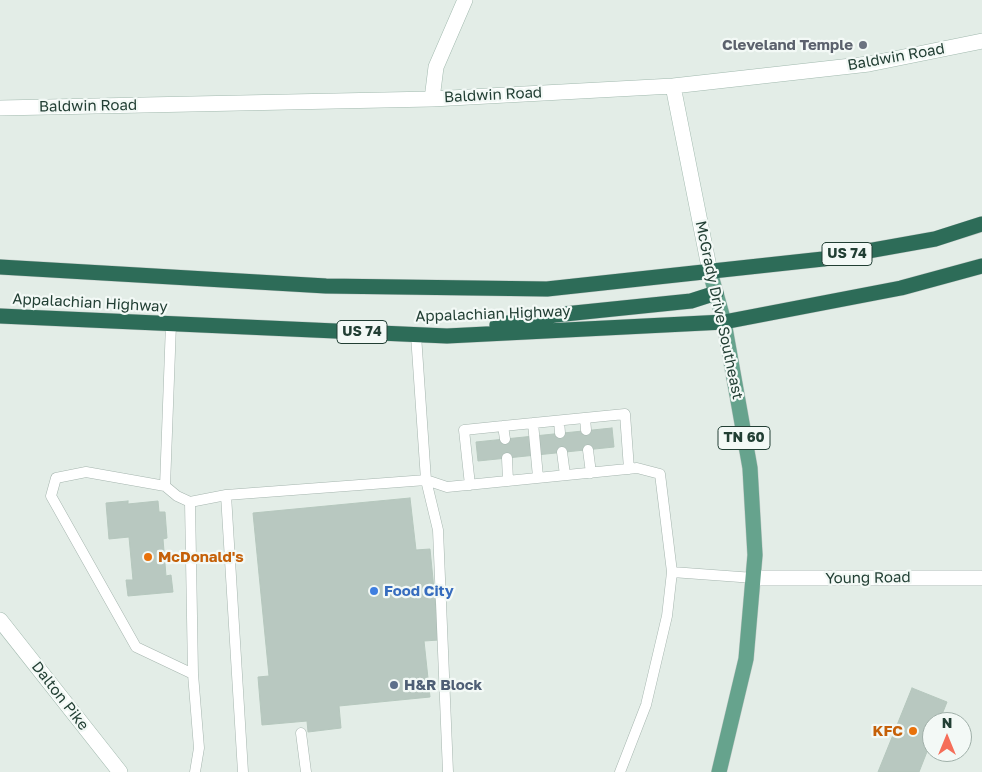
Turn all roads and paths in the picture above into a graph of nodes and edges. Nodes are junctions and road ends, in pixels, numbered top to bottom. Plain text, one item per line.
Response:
1 (465, 0) edge
2 (982, 41) edge
3 (673, 86) junction
4 (432, 98) junction
5 (0, 108) edge
6 (982, 224) edge
7 (982, 266) edge
8 (0, 267) edge
9 (710, 272) junction
10 (716, 294) junction
11 (0, 316) edge
12 (724, 322) junction
13 (172, 324) junction
14 (416, 335) junction
15 (447, 336) junction
16 (585, 418) junction
17 (559, 421) junction
18 (533, 423) junction
19 (503, 426) junction
20 (586, 430) dead end
21 (560, 433) dead end
22 (505, 439) dead end
23 (588, 450) dead end
24 (562, 452) dead end
25 (506, 458) dead end
26 (630, 469) junction
27 (591, 472) junction
28 (565, 475) junction
29 (538, 477) junction
30 (426, 480) junction
31 (508, 481) junction
32 (470, 484) junction
33 (165, 486) junction
34 (226, 495) junction
35 (190, 502) junction
36 (672, 572) junction
37 (754, 578) junction
38 (982, 578) edge
39 (0, 620) edge
40 (193, 674) junction
41 (302, 732) dead end
42 (120, 772) edge
43 (195, 772) edge
44 (243, 772) edge
45 (306, 772) edge
46 (448, 772) edge
47 (620, 772) edge
48 (719, 772) edge

1 - 4 street
2 - 3 street, Baldwin Road
3 - 4 street, Baldwin Road
3 - 9 street, McGrady Drive Southeast
4 - 5 street, Baldwin Road
6 - 9 highway, Appalachian Highway / US 74
7 - 12 highway, Appalachian Highway / US 74
8 - 9 highway, Appalachian Highway / US 74
9 - 10 main road, McGrady Drive Southeast
10 - 12 main road, McGrady Drive Southeast
10 - 15 highway
11 - 13 highway, Appalachian Highway / US 74
12 - 15 highway, Appalachian Highway / US 74
12 - 37 main road, McGrady Drive Southeast / TN 60
13 - 14 highway, Appalachian Highway / US 74
13 - 33 lane
14 - 15 highway, Appalachian Highway / US 74
14 - 30 lane
16 - 17 lane
16 - 20 lane
16 - 26 lane
17 - 18 lane
17 - 21 lane
18 - 19 lane
18 - 29 lane
19 - 22 lane
19 - 32 lane
23 - 27 lane
24 - 28 lane
25 - 31 lane
26 - 27 lane
26 - 36 lane
27 - 28 lane
28 - 29 lane
29 - 31 lane
30 - 32 lane
30 - 34 lane
30 - 46 lane
31 - 32 lane
33 - 35 lane
33 - 40 lane
34 - 35 lane
34 - 44 lane
35 - 40 lane
36 - 37 lane
36 - 47 lane
37 - 38 street, Young Road
37 - 48 main road, McGrady Drive Southeast / TN 60
39 - 42 street, Dalton Pike
40 - 43 lane
41 - 45 lane

